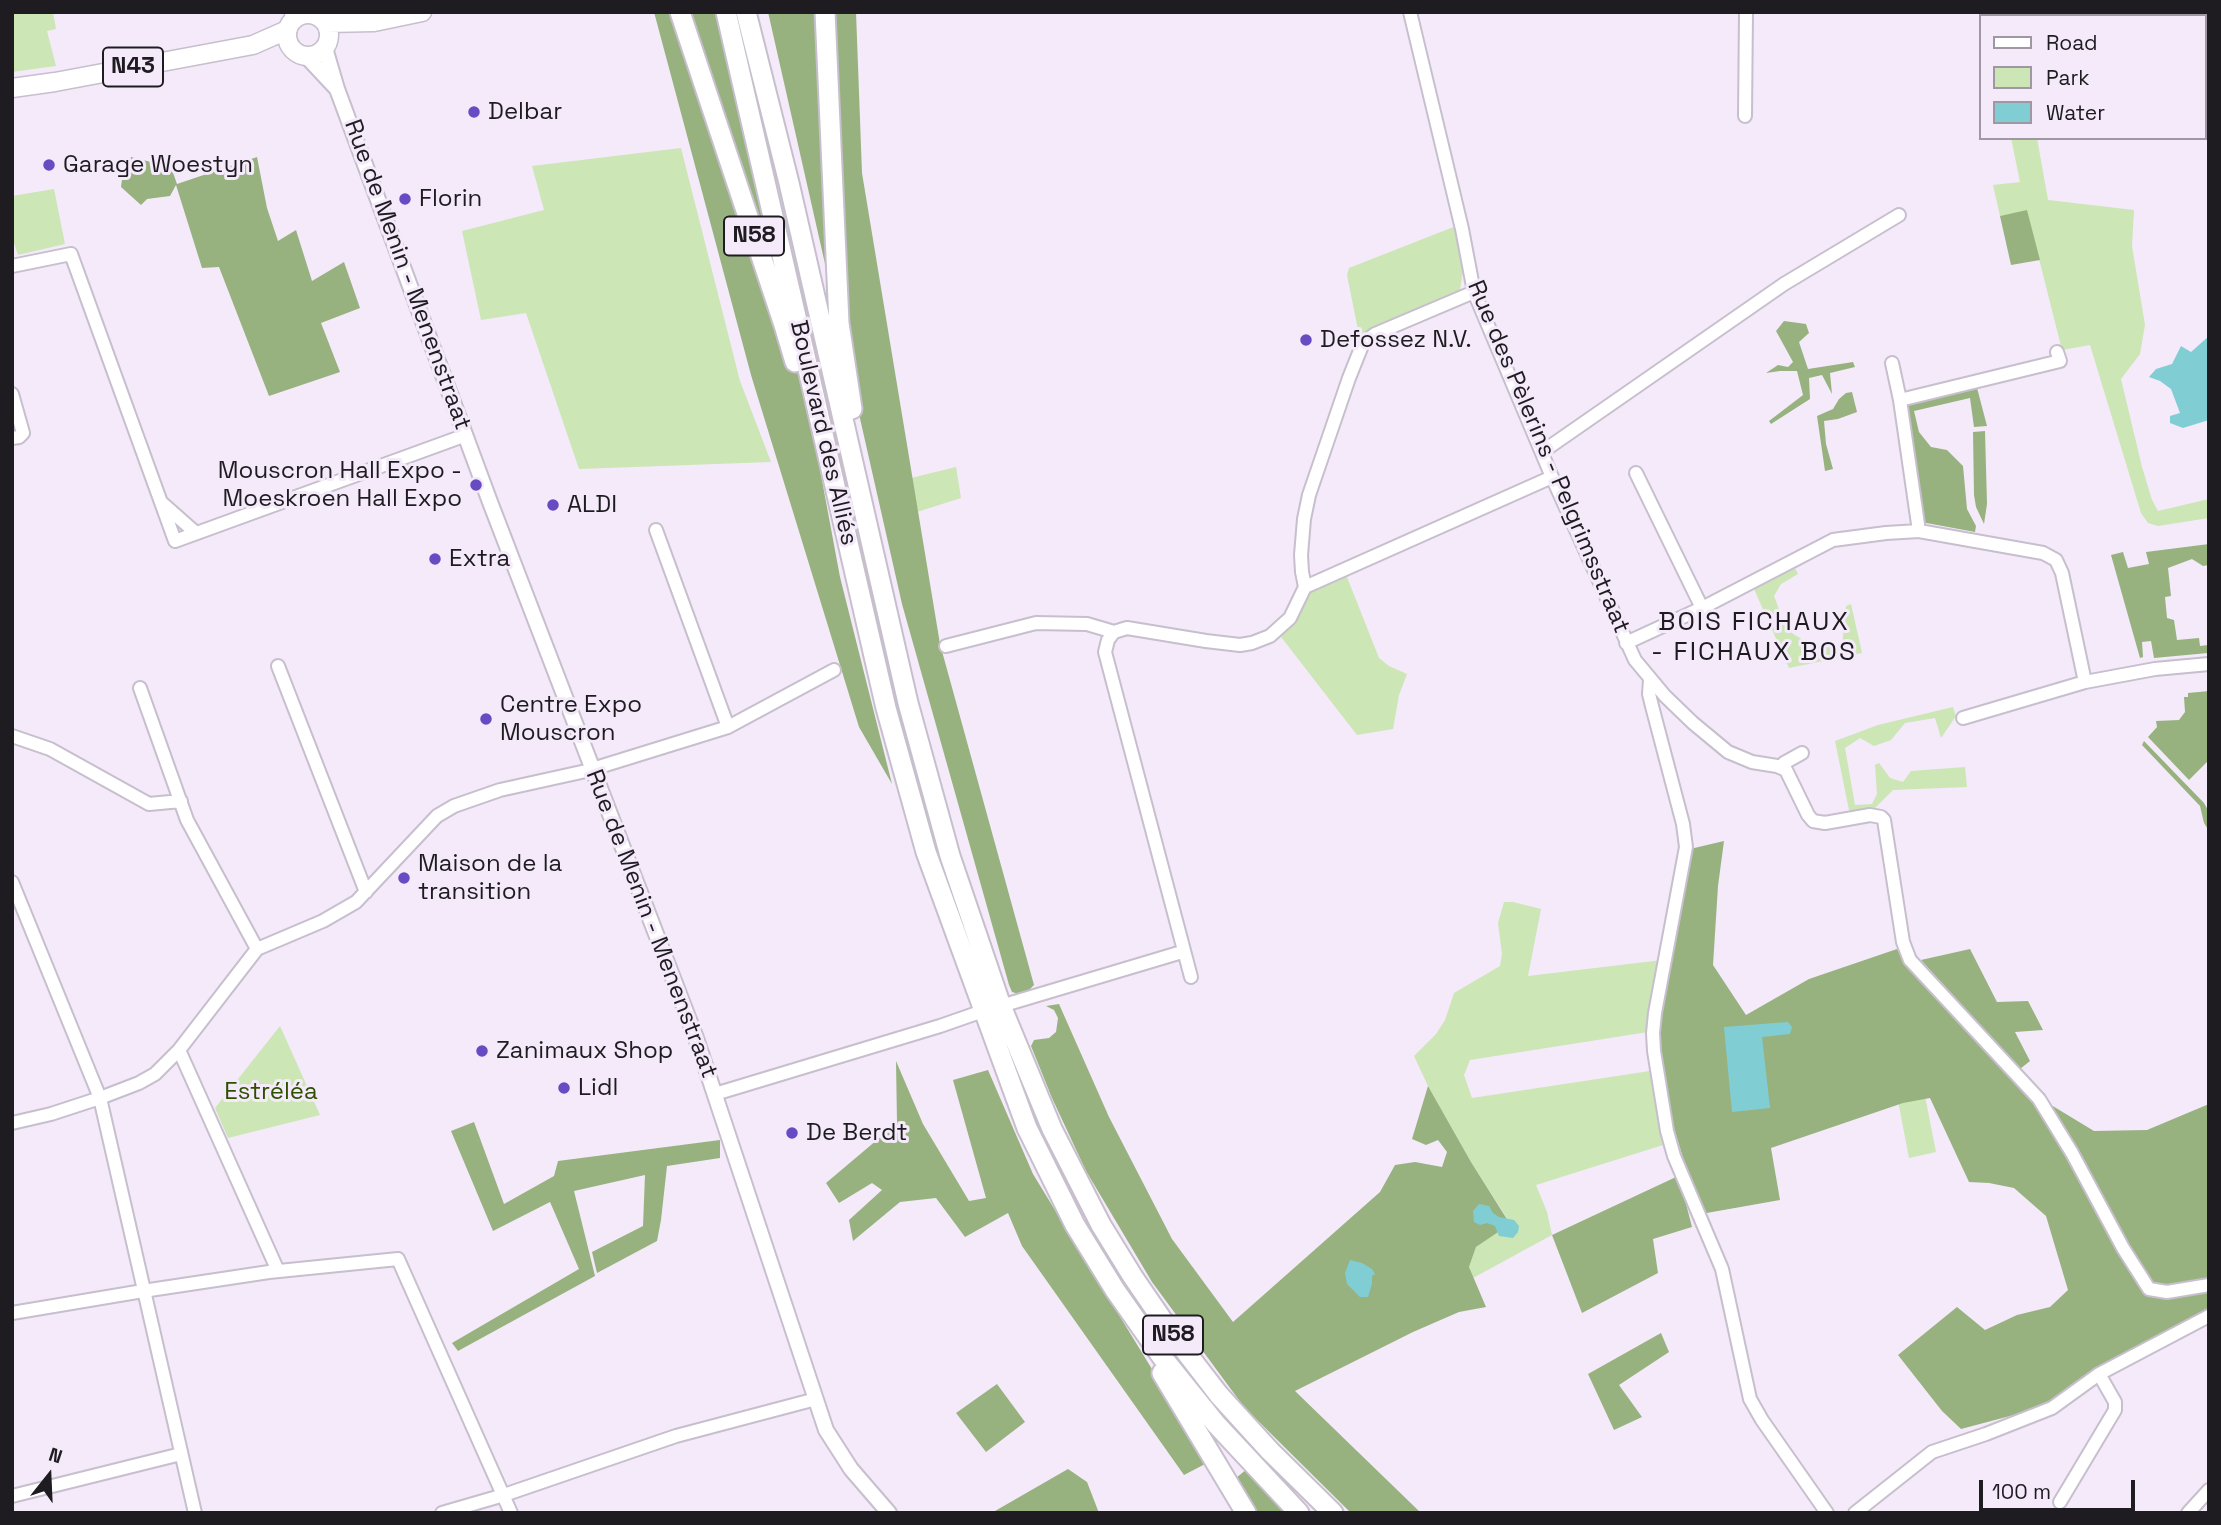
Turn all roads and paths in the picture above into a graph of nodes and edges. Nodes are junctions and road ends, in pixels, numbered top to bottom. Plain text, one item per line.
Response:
1 (422, 12) edge
2 (680, 12) edge
3 (726, 12) edge
4 (746, 12) edge
5 (825, 12) edge
6 (1410, 12) edge
7 (1746, 12) edge
8 (291, 20) edge
9 (321, 27) edge
10 (253, 45) junction
11 (300, 54) junction
12 (12, 88) edge
13 (337, 89) junction
14 (1745, 117) dead end
15 (1899, 215) dead end
16 (12, 266) edge
17 (1474, 292) junction
18 (2057, 352) dead end
19 (1892, 363) dead end
20 (12, 394) edge
21 (1900, 400) junction
22 (466, 435) junction
23 (12, 438) edge
24 (1542, 452) junction
25 (829, 459) junction
26 (854, 470) junction
27 (1636, 472) dead end
28 (1552, 477) junction
29 (162, 503) junction
30 (656, 530) dead end
31 (1919, 531) junction
32 (196, 533) junction
33 (1306, 587) junction
34 (1702, 608) junction
35 (1114, 632) junction
36 (1626, 643) junction
37 (946, 646) dead end
38 (2209, 664) edge
39 (278, 666) dead end
40 (834, 670) dead end
41 (1650, 680) junction
42 (2085, 682) junction
43 (140, 688) dead end
44 (1963, 718) dead end
45 (729, 727) junction
46 (12, 736) edge
47 (1802, 754) dead end
48 (1781, 766) junction
49 (592, 769) junction
50 (181, 801) junction
51 (12, 882) edge
52 (366, 892) junction
53 (257, 949) junction
54 (1182, 952) junction
55 (1191, 977) dead end
56 (992, 1009) junction
57 (179, 1050) junction
58 (715, 1094) junction
59 (100, 1098) junction
60 (12, 1123) edge
61 (278, 1271) junction
62 (2209, 1285) edge
63 (1115, 1290) junction
64 (143, 1291) junction
65 (12, 1313) edge
66 (2209, 1316) edge
67 (2099, 1374) junction
68 (816, 1399) junction
69 (181, 1454) junction
70 (2209, 1490) edge
71 (503, 1495) junction
72 (12, 1496) edge
73 (2060, 1502) dead end
74 (195, 1513) edge
75 (442, 1513) edge
76 (511, 1513) edge
77 (889, 1513) edge
78 (1246, 1513) edge
79 (1299, 1513) edge
80 (1333, 1513) edge
81 (1827, 1513) edge
82 (1855, 1513) edge
83 (2188, 1513) edge

1 - 9 main road, N43
2 - 25 highway, N58
3 - 25 highway, Boulevard des Alliés / N58
4 - 26 highway, Boulevard des Alliés / N58
5 - 26 highway, N58
6 - 17 street, Rue des Pèlerins - Pelgrimsstraat
7 - 14 street
8 - 9 main road, N43
8 - 10 main road, N43
8 - 11 main road
9 - 11 main road, N43
9 - 13 street, Rue de Menin - Menenstraat
10 - 11 main road, N43
10 - 12 main road, N43
11 - 13 street, Rue de Menin - Menenstraat
13 - 22 street, Rue de Menin - Menenstraat
15 - 24 street
16 - 29 street
17 - 24 street, Rue des Pèlerins - Pelgrimsstraat
17 - 33 street
18 - 21 street
19 - 21 street
20 - 23 street
21 - 31 street
22 - 32 street
22 - 49 street, Rue de Menin - Menenstraat
24 - 28 street, Rue des Pèlerins - Pelgrimsstraat
25 - 56 highway, Boulevard des Alliés / N58
26 - 56 highway, Boulevard des Alliés / N58
27 - 34 street
28 - 33 street
28 - 36 street, Rue des Pèlerins - Pelgrimsstraat
29 - 32 street
29 - 32 street
30 - 45 street
31 - 34 street
31 - 42 street
33 - 35 street
34 - 36 street
35 - 37 street
35 - 54 street
36 - 41 street, Rue des Pèlerins - Pelgrimsstraat
38 - 42 street
39 - 52 street
40 - 45 street
41 - 48 street, Rue des Pèlerins - Pelgrimsstraat
41 - 81 street
42 - 44 street
43 - 50 street
45 - 49 street
46 - 50 street
47 - 48 street
48 - 62 street
49 - 52 street
49 - 58 street, Rue de Menin - Menenstraat
50 - 53 street
51 - 59 street
52 - 53 street
53 - 57 street
54 - 55 street
54 - 56 street
56 - 58 street
56 - 63 highway, N58
56 - 80 highway, N58
57 - 59 street
57 - 61 street
58 - 68 street, Rue de Menin - Menenstraat
59 - 60 street
59 - 64 street
61 - 64 street
61 - 71 street
63 - 78 highway
63 - 79 highway, N58
64 - 65 street
64 - 69 street
66 - 67 street
67 - 73 street
67 - 82 street
68 - 71 street
68 - 77 street, Rue de Menin - Menenstraat
69 - 72 street
69 - 74 street
70 - 83 street
71 - 75 street
71 - 76 street

